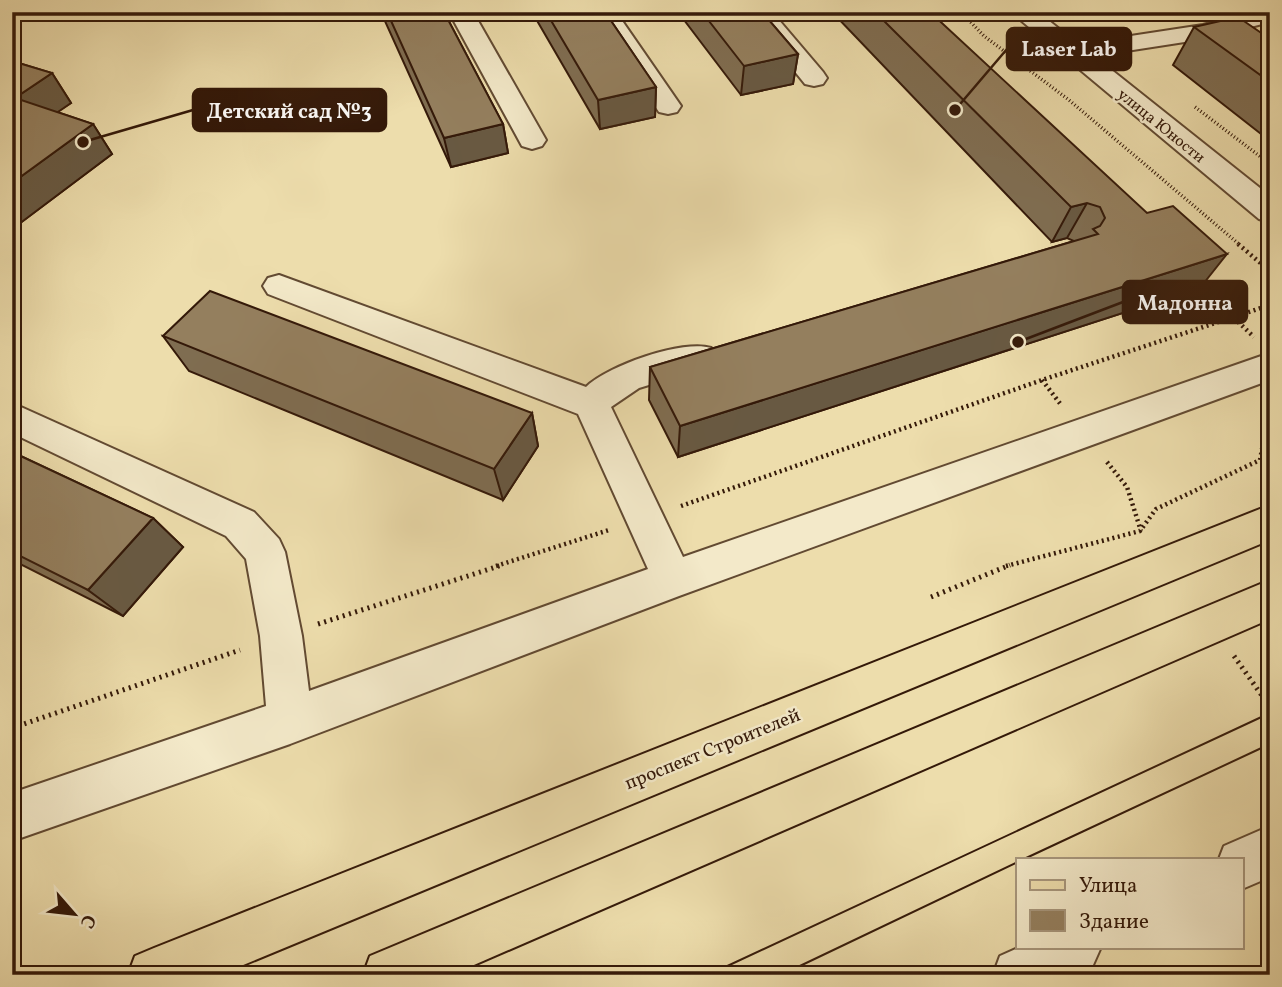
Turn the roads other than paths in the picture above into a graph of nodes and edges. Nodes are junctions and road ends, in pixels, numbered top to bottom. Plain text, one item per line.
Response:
1 (461, 12) edge
2 (604, 12) edge
3 (759, 12) edge
4 (1023, 12) edge
5 (1270, 15) edge
6 (1203, 32) junction
7 (1226, 47) edge
8 (1072, 52) junction
9 (814, 78) dead end
10 (668, 106) dead end
11 (532, 140) dead end
12 (1270, 212) edge
13 (279, 286) dead end
14 (735, 347) edge
15 (1270, 366) edge
16 (592, 404) junction
17 (12, 417) edge
18 (1270, 522) edge
19 (673, 579) junction
20 (1270, 599) edge
21 (290, 721) junction
22 (12, 817) edge
23 (1270, 850) edge
24 (1244, 863) edge
25 (1074, 948) edge
26 (154, 975) edge
27 (389, 975) edge
28 (1019, 975) edge

1 - 11 street
2 - 10 street
3 - 9 street
4 - 8 street, улица Юности
5 - 6 street
6 - 7 street
6 - 8 street
8 - 12 street, улица Юности
13 - 16 street
14 - 16 street
15 - 19 street
16 - 19 street
17 - 21 street
18 - 26 main road, проспект Строителей
19 - 21 street
20 - 27 main road
21 - 22 street
23 - 24 street
25 - 28 street

